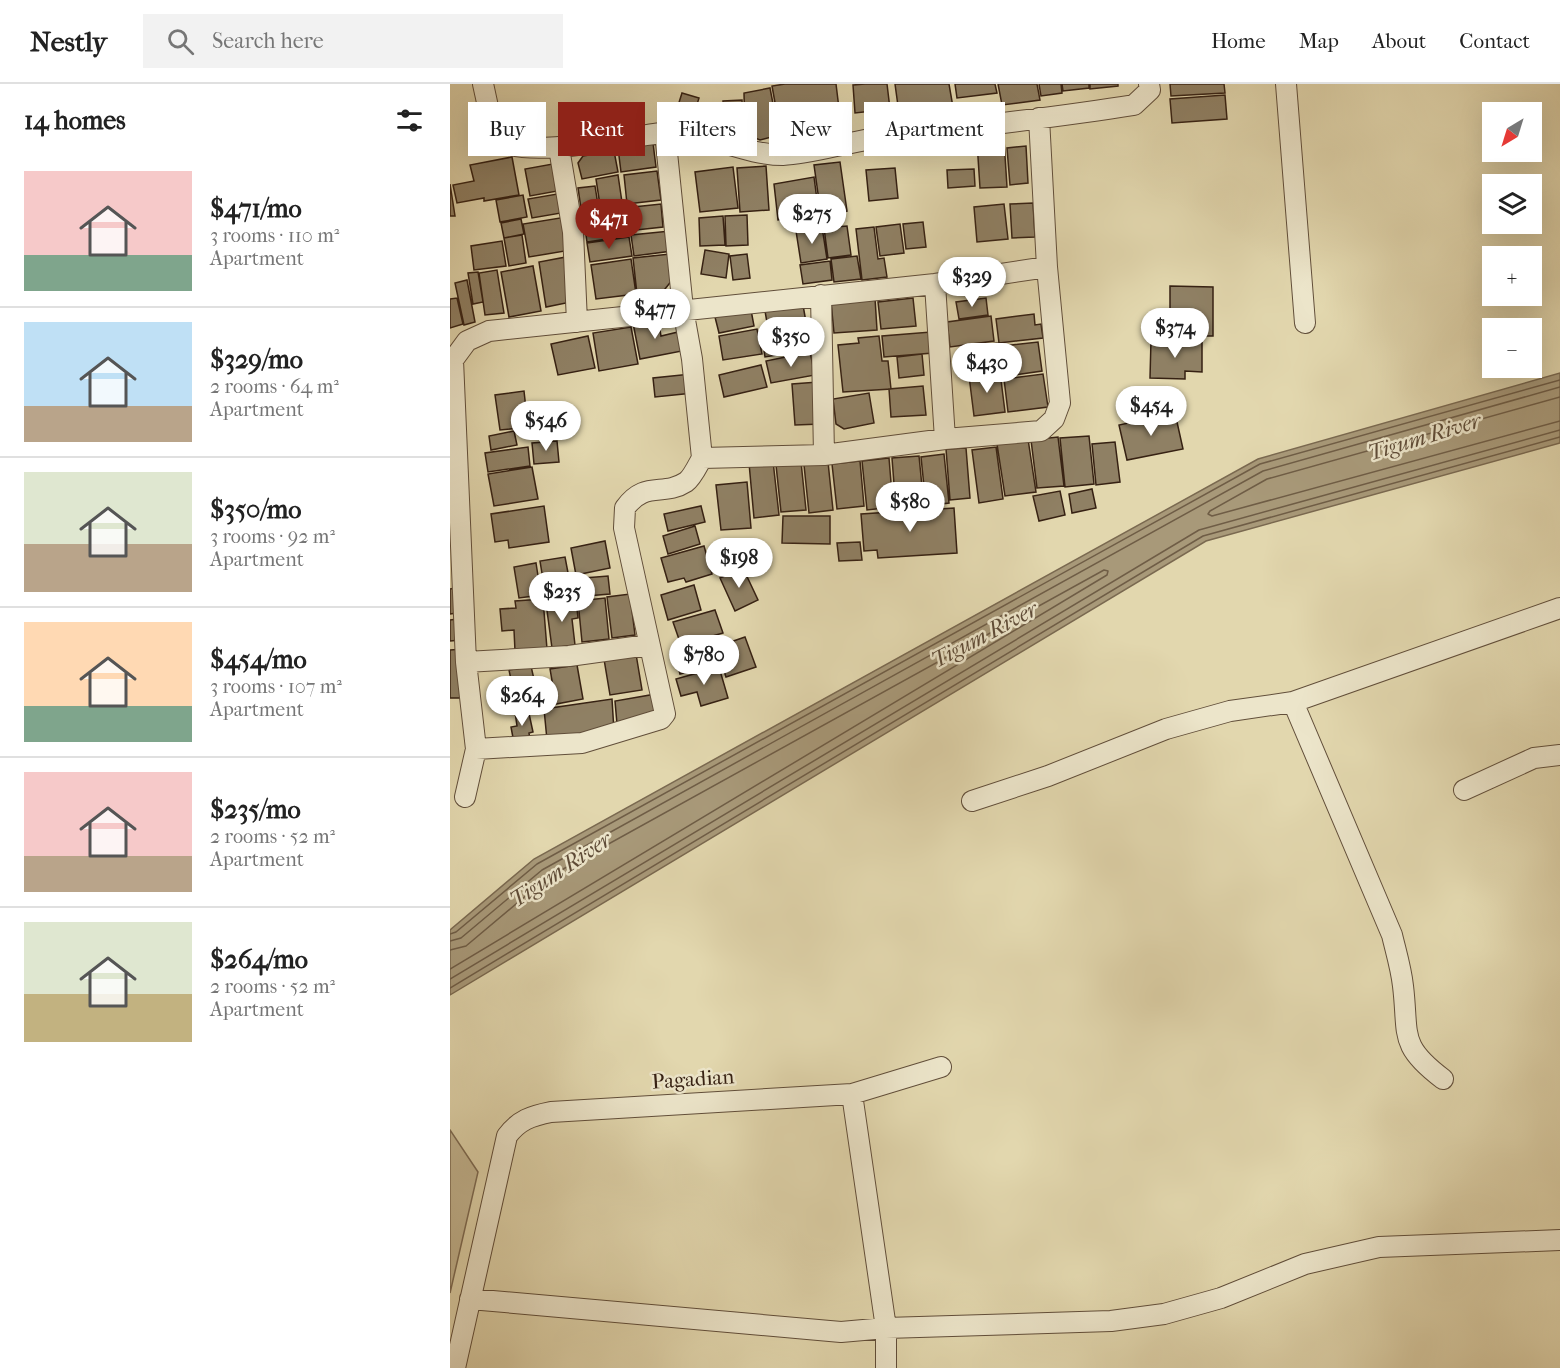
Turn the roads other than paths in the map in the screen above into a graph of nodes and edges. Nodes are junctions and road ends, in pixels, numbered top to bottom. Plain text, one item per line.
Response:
1 (483, 84) edge
2 (1149, 84) edge
3 (1286, 84) edge
4 (1039, 118) junction
5 (558, 148) edge
6 (757, 152) edge
7 (561, 156) edge
8 (667, 156) edge
9 (1047, 267) junction
10 (935, 284) junction
11 (820, 295) junction
12 (683, 309) junction
13 (577, 322) junction
14 (1305, 323) dead end
15 (945, 439) junction
16 (824, 455) junction
17 (702, 458) junction
18 (1560, 608) edge
19 (648, 645) junction
20 (466, 662) junction
21 (1293, 702) junction
22 (476, 749) junction
23 (1560, 755) edge
24 (1464, 790) dead end
25 (465, 797) dead end
26 (972, 801) dead end
27 (941, 1066) dead end
28 (1443, 1079) dead end
29 (852, 1094) junction
30 (1560, 1240) edge
31 (470, 1299) junction
32 (886, 1328) junction
33 (455, 1368) edge
34 (886, 1368) edge

1 - 5 street
2 - 4 street
3 - 14 street
4 - 6 street
4 - 9 street
7 - 13 street
8 - 12 street
9 - 10 street
9 - 15 street
10 - 11 street
10 - 15 street
11 - 12 street
11 - 16 street
12 - 13 street
12 - 17 street
13 - 20 street
15 - 16 street
16 - 17 street
17 - 19 street
18 - 21 street
19 - 20 street
19 - 22 street
20 - 22 street
21 - 26 street
21 - 28 street
22 - 25 street
23 - 24 street
27 - 29 street, Pagadian
29 - 31 street, Pagadian
29 - 32 street
30 - 32 street
31 - 32 street
31 - 33 street, Pagadian
32 - 34 street

